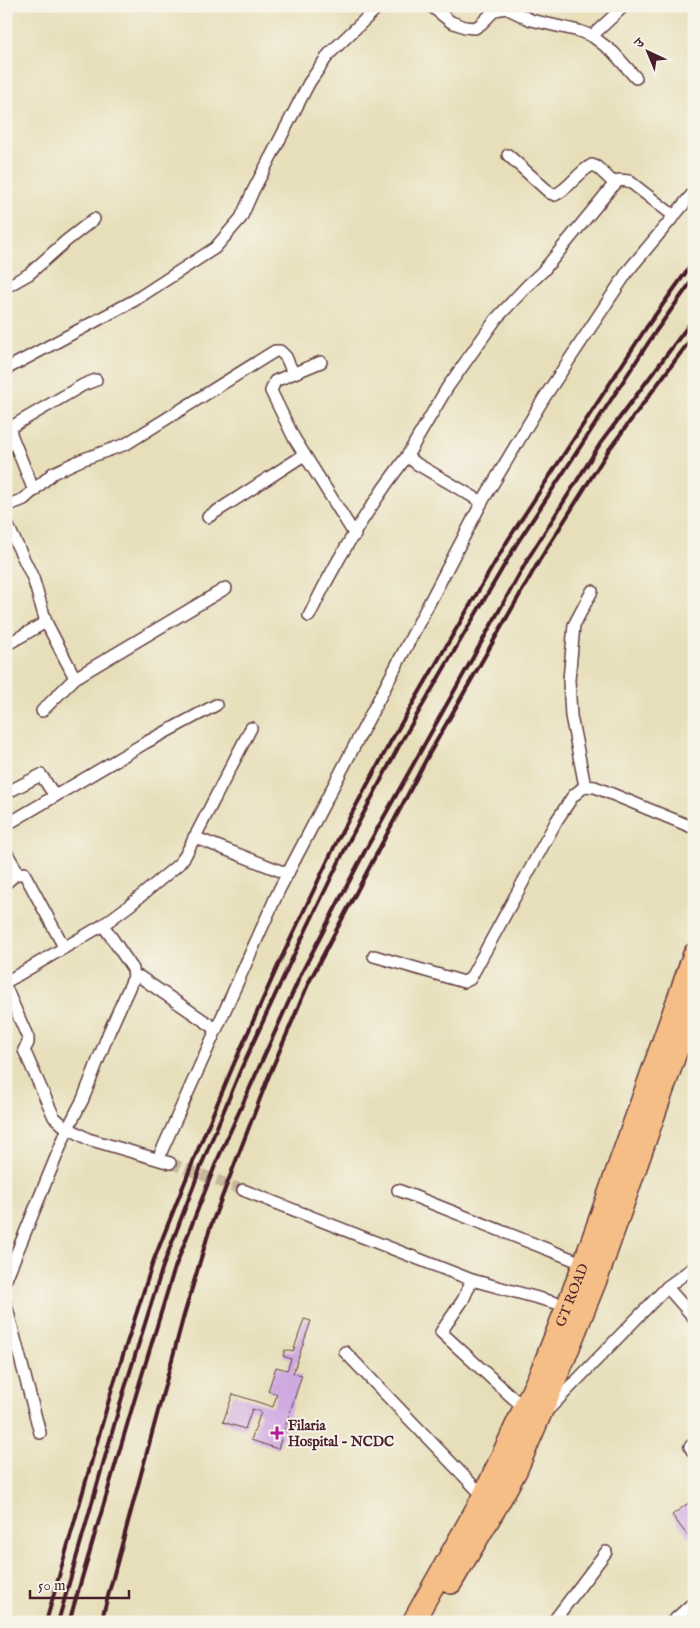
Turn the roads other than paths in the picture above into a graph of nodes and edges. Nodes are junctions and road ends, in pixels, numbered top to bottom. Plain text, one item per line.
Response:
1 (379, 6) edge
2 (431, 6) edge
3 (624, 6) edge
4 (592, 36) junction
5 (636, 78) dead end
6 (508, 155) dead end
7 (615, 184) junction
8 (694, 192) edge
9 (674, 216) junction
10 (94, 219) dead end
11 (6, 287) edge
12 (321, 362) dead end
13 (6, 369) edge
14 (294, 373) junction
15 (96, 380) dead end
16 (304, 455) junction
17 (407, 456) junction
18 (34, 490) junction
19 (482, 502) junction
20 (6, 506) edge
21 (208, 517) dead end
22 (6, 522) edge
23 (355, 535) junction
24 (226, 588) dead end
25 (592, 591) dead end
26 (309, 616) dead end
27 (46, 622) junction
28 (6, 645) edge
29 (75, 678) junction
30 (216, 705) dead end
31 (42, 711) dead end
32 (251, 728) dead end
33 (585, 786) junction
34 (6, 793) edge
35 (55, 796) junction
36 (6, 825) edge
37 (694, 828) edge
38 (194, 837) junction
39 (6, 852) edge
40 (288, 874) junction
41 (15, 875) junction
42 (6, 883) edge
43 (102, 925) junction
44 (64, 947) junction
45 (694, 954) edge
46 (374, 956) dead end
47 (134, 978) junction
48 (6, 982) edge
49 (6, 988) edge
50 (694, 1000) edge
51 (9, 1002) edge
52 (216, 1029) junction
53 (687, 1045) edge
54 (68, 1128) junction
55 (640, 1130) junction
56 (158, 1159) junction
57 (170, 1163) tunnel mouth
58 (243, 1190) tunnel mouth
59 (398, 1190) dead end
60 (592, 1267) junction
61 (694, 1267) edge
62 (6, 1279) edge
63 (472, 1280) junction
64 (667, 1287) junction
65 (6, 1306) edge
66 (576, 1308) junction
67 (694, 1318) edge
68 (345, 1352) dead end
69 (532, 1413) junction
70 (40, 1433) dead end
71 (694, 1443) edge
72 (694, 1453) edge
73 (489, 1503) junction
74 (606, 1552) dead end
75 (694, 1602) edge
76 (413, 1622) edge
77 (428, 1622) edge
78 (553, 1622) edge
79 (672, 1622) edge

1 - 13 street
2 - 4 street
3 - 4 street
4 - 5 street
6 - 7 street
7 - 9 street
7 - 17 street
8 - 9 street
9 - 19 street
10 - 11 street
12 - 14 street
14 - 16 street
14 - 18 street
15 - 18 street
16 - 21 street
16 - 23 street
17 - 19 street
17 - 23 street
18 - 20 street
19 - 40 street
22 - 27 street
23 - 26 street
24 - 29 street
25 - 33 street
27 - 28 street
27 - 29 street
29 - 31 street
30 - 35 street
32 - 38 street
33 - 37 street
33 - 46 street
34 - 35 street
35 - 36 street
38 - 40 street
38 - 43 street
39 - 41 street
40 - 52 street
41 - 42 street
41 - 44 street
43 - 44 street
43 - 47 street
44 - 48 street
45 - 55 highway, GT ROAD
47 - 52 street
47 - 54 street
49 - 51 street
50 - 53 highway, GT ROAD
51 - 54 street
52 - 56 street
53 - 55 highway, GT ROAD
54 - 56 street
54 - 62 street
55 - 60 highway, GT ROAD
56 - 57 street
58 - 63 street
59 - 60 street
60 - 66 highway, GT ROAD
61 - 64 street
63 - 66 street
63 - 69 street
64 - 67 street
64 - 69 street
65 - 70 street
66 - 69 highway, GT ROAD
68 - 73 street
69 - 73 highway, GT ROAD
71 - 72 street
73 - 76 highway, GT ROAD
73 - 77 highway, GT ROAD
74 - 78 street
75 - 79 street

